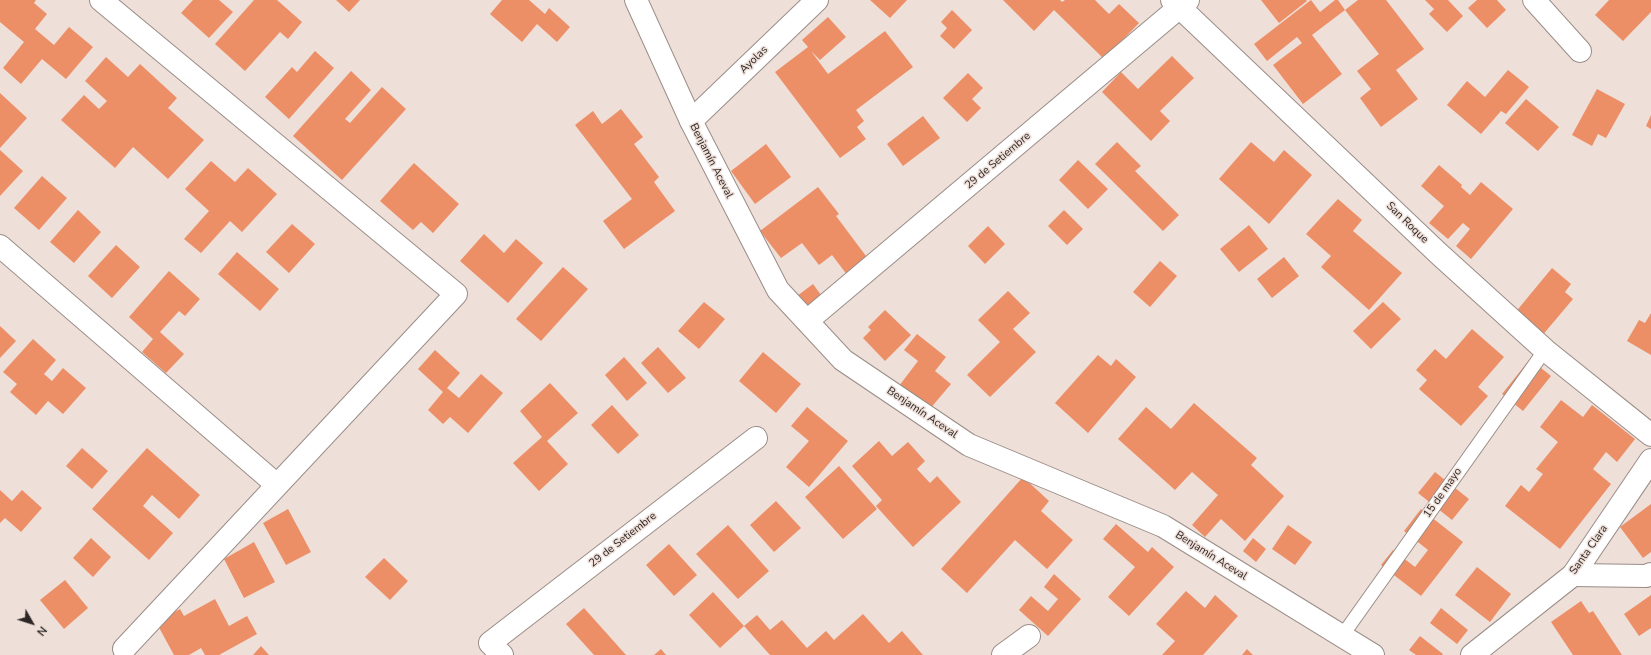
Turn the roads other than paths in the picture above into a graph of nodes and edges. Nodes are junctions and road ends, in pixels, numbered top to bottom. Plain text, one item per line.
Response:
1 (102, 0) edge
2 (636, 0) edge
3 (817, 0) edge
4 (1534, 0) edge
5 (1180, 2) edge
6 (1580, 50) dead end
7 (691, 120) junction
8 (0, 246) edge
9 (807, 321) junction
10 (1545, 350) junction
11 (1651, 435) edge
12 (756, 438) dead end
13 (1651, 460) edge
14 (276, 485) junction
15 (1651, 574) edge
16 (1573, 575) junction
17 (1029, 636) dead end
18 (1342, 636) junction
19 (124, 649) dead end
20 (496, 649) edge
21 (1003, 655) edge
22 (1373, 655) edge
23 (1472, 655) edge

1 - 14 street
2 - 7 street, Benjamín Aceval
3 - 7 street, Ayolas
4 - 6 street
5 - 9 street, 29 de Setiembre
5 - 10 street, San Roque
7 - 9 street, Benjamín Aceval
8 - 14 street
9 - 18 street, Benjamín Aceval
10 - 11 street, San Roque
10 - 18 lane, 15 de mayo
12 - 20 street, 29 de Setiembre
13 - 16 street, Santa Clara
14 - 19 street
15 - 16 street
16 - 23 street, Santa Clara
17 - 21 street
18 - 22 street, Benjamín Aceval

